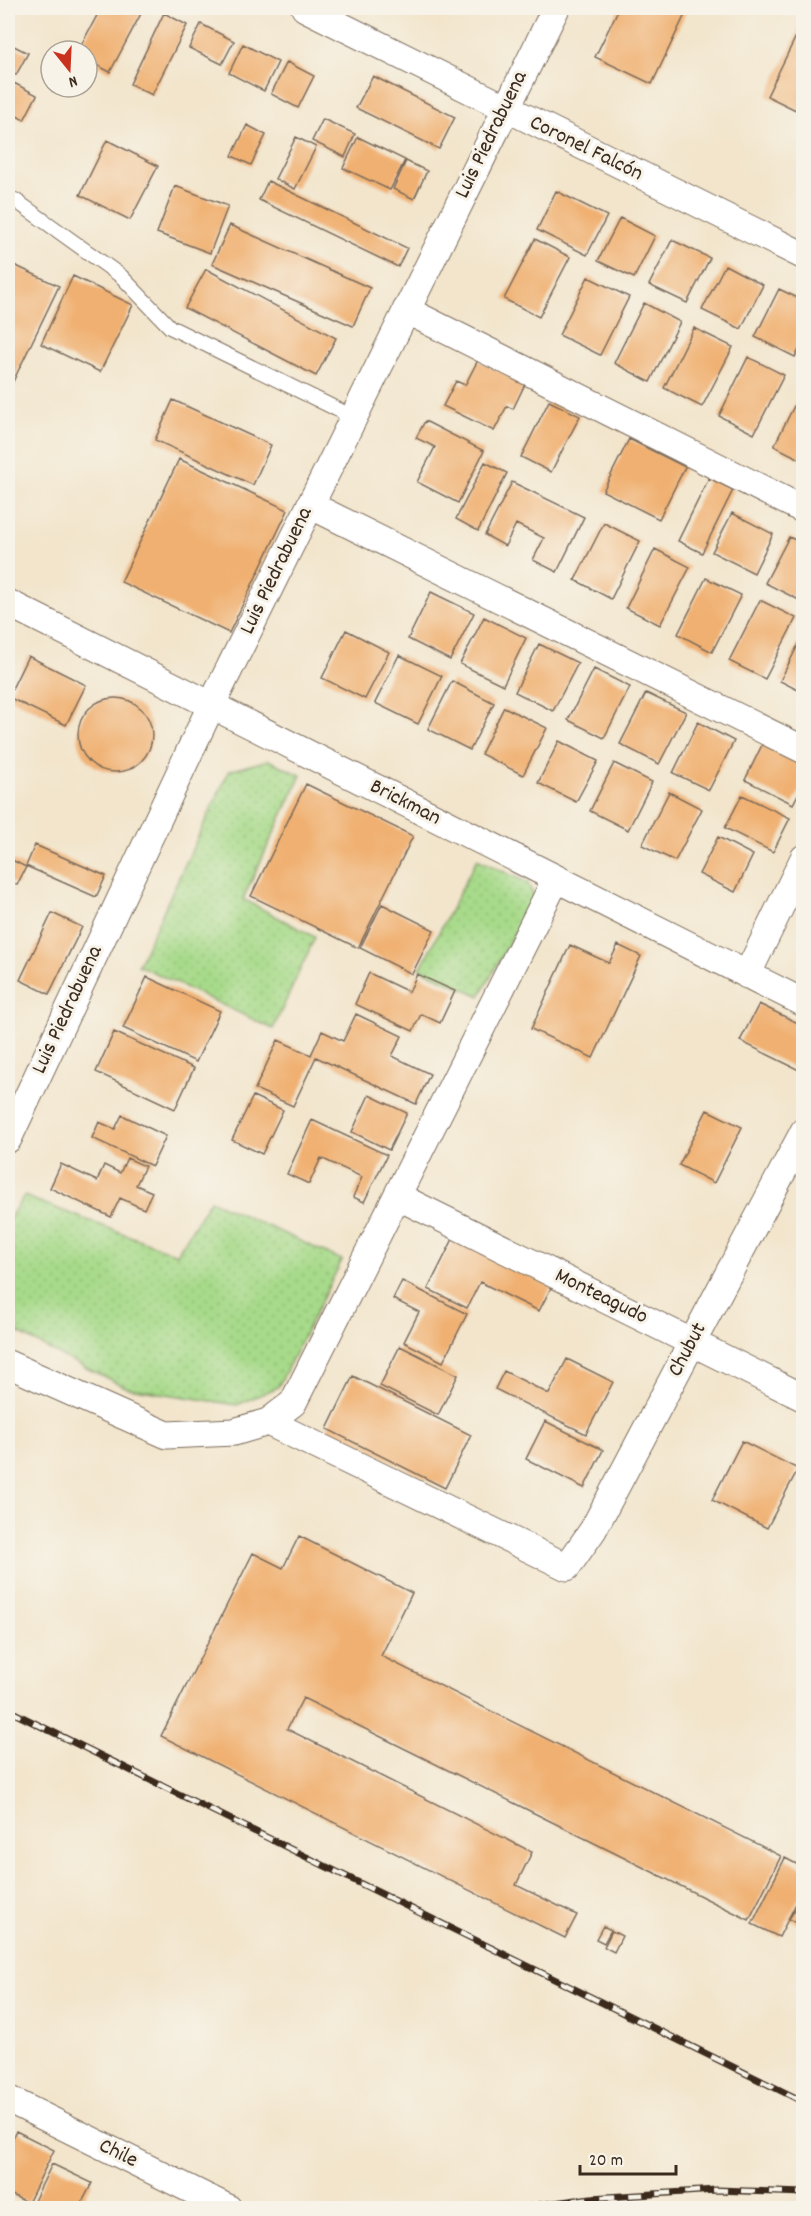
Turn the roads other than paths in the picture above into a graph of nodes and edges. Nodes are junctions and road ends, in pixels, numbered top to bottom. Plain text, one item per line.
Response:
1 (305, 8) edge
2 (555, 8) edge
3 (506, 109) junction
4 (15, 200) dead end
5 (804, 256) edge
6 (406, 310) junction
7 (353, 417) junction
8 (310, 505) junction
9 (804, 510) edge
10 (8, 603) edge
11 (211, 706) junction
12 (804, 750) edge
13 (804, 858) edge
14 (556, 879) junction
15 (747, 975) junction
16 (804, 1003) edge
17 (804, 1131) edge
18 (8, 1139) edge
19 (398, 1196) junction
20 (692, 1342) junction
21 (8, 1364) edge
22 (804, 1398) edge
23 (268, 1422) junction
24 (8, 2099) edge
25 (228, 2208) edge

1 - 3 street, Coronel Falcón
2 - 3 street, Luis Piedrabuena
3 - 5 street, Coronel Falcón
3 - 6 street, Luis Piedrabuena
4 - 7 lane
6 - 7 street, Luis Piedrabuena
6 - 9 street
7 - 8 street, Luis Piedrabuena
8 - 11 street, Luis Piedrabuena
8 - 12 street
10 - 11 street, Brickman
11 - 14 street, Brickman
11 - 18 street, Luis Piedrabuena
13 - 15 street
14 - 15 street, Brickman
14 - 19 street
15 - 16 street, Brickman
17 - 20 street, Chubut
19 - 20 street, Monteagudo
19 - 23 street
20 - 22 street, Monteagudo
20 - 23 street, Chubut
21 - 23 street
24 - 25 street, Chile

